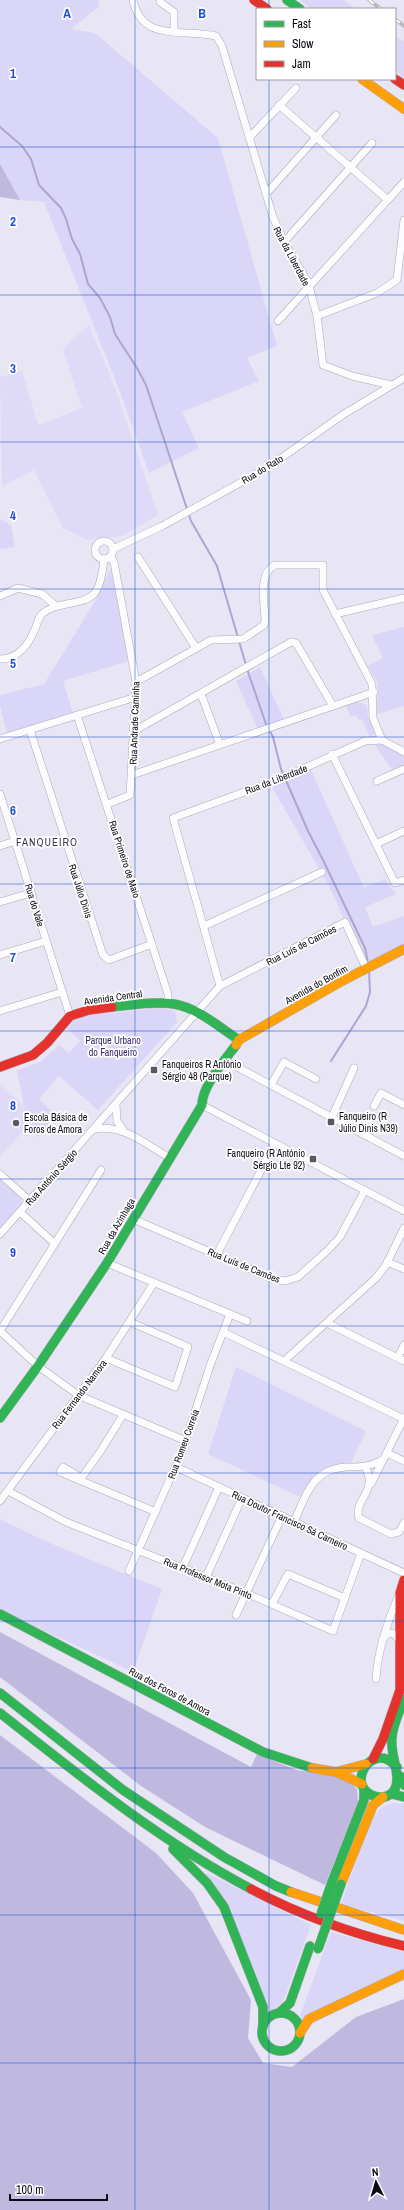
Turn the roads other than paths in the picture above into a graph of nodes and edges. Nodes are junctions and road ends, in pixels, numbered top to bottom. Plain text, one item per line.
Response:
1 (133, 0) edge
2 (254, 0) edge
3 (287, 0) edge
4 (160, 2) dead end
5 (266, 8) edge
6 (299, 8) edge
7 (174, 32) junction
8 (363, 80) edge
9 (296, 88) dead end
10 (279, 105) junction
11 (404, 109) edge
12 (336, 115) dead end
13 (249, 138) junction
14 (316, 138) junction
15 (372, 144) dead end
16 (351, 168) junction
17 (404, 182) edge
18 (266, 194) junction
19 (388, 200) junction
20 (404, 220) edge
21 (284, 242) junction
22 (309, 286) junction
23 (317, 316) junction
24 (278, 321) dead end
25 (404, 378) edge
26 (391, 386) junction
27 (113, 549) junction
28 (138, 557) dead end
29 (107, 558) junction
30 (0, 596) edge
31 (404, 598) edge
32 (56, 606) junction
33 (335, 614) junction
34 (196, 648) junction
35 (0, 659) edge
36 (136, 682) junction
37 (374, 692) junction
38 (201, 694) junction
39 (136, 697) junction
40 (333, 706) junction
41 (77, 715) junction
42 (30, 730) junction
43 (134, 731) junction
44 (0, 739) edge
45 (380, 740) junction
46 (220, 745) junction
47 (404, 752) edge
48 (332, 754) junction
49 (404, 769) edge
50 (132, 775) junction
51 (377, 781) dead end
52 (0, 794) edge
53 (108, 804) junction
54 (404, 831) edge
55 (15, 841) junction
56 (376, 844) junction
57 (0, 846) edge
58 (322, 872) dead end
59 (404, 880) edge
60 (31, 892) junction
61 (0, 902) edge
62 (204, 926) junction
63 (46, 940) junction
64 (152, 944) junction
65 (404, 949) edge
66 (0, 955) edge
67 (366, 968) junction
68 (220, 986) junction
69 (62, 992) junction
70 (168, 1003) junction
71 (0, 1011) edge
72 (199, 1013) junction
73 (70, 1016) junction
74 (239, 1040) junction
75 (224, 1060) junction
76 (0, 1067) edge
77 (354, 1068) dead end
78 (316, 1079) dead end
79 (271, 1085) junction
80 (116, 1105) junction
81 (202, 1105) junction
82 (404, 1105) edge
83 (374, 1106) dead end
84 (332, 1117) junction
85 (94, 1129) junction
86 (124, 1130) junction
87 (275, 1144) junction
88 (404, 1156) edge
89 (170, 1158) junction
90 (101, 1170) dead end
91 (0, 1174) edge
92 (365, 1190) junction
93 (30, 1201) junction
94 (404, 1211) edge
95 (20, 1212) junction
96 (133, 1219) junction
97 (404, 1228) edge
98 (0, 1234) edge
99 (54, 1242) junction
100 (217, 1254) junction
101 (387, 1262) junction
102 (107, 1263) junction
103 (404, 1268) edge
104 (154, 1283) junction
105 (230, 1314) junction
106 (247, 1321) dead end
107 (130, 1322) junction
108 (327, 1323) junction
109 (0, 1331) edge
110 (223, 1332) junction
111 (404, 1345) edge
112 (106, 1358) junction
113 (401, 1359) edge
114 (284, 1361) junction
115 (38, 1366) junction
116 (78, 1395) junction
117 (123, 1415) junction
118 (0, 1418) edge
119 (404, 1419) edge
120 (186, 1441) junction
121 (387, 1453) junction
122 (382, 1460) junction
123 (404, 1461) edge
124 (176, 1467) junction
125 (365, 1467) junction
126 (370, 1486) junction
127 (219, 1487) junction
128 (8, 1492) junction
129 (242, 1498) junction
130 (0, 1502) edge
131 (156, 1512) junction
132 (282, 1516) junction
133 (294, 1522) junction
134 (404, 1523) edge
135 (139, 1550) junction
136 (361, 1553) junction
137 (183, 1568) junction
138 (129, 1571) dead end
139 (404, 1573) edge
140 (206, 1577) junction
141 (404, 1580) edge
142 (246, 1593) junction
143 (400, 1593) junction
144 (345, 1598) junction
145 (272, 1604) junction
146 (0, 1614) edge
147 (236, 1615) dead end
148 (382, 1640) junction
149 (400, 1640) junction
150 (376, 1679) dead end
151 (0, 1693) edge
152 (404, 1699) edge
153 (0, 1712) edge
154 (369, 1762) junction
155 (336, 1772) junction
156 (401, 1776) edge
157 (363, 1787) junction
158 (392, 1794) junction
159 (383, 1797) junction
160 (404, 1797) edge
161 (128, 1811) junction
162 (336, 1883) junction
163 (342, 1910) junction
164 (404, 1925) edge
165 (404, 1930) edge
166 (404, 1946) edge
167 (314, 1948) junction
168 (404, 1974) edge
169 (279, 2014) junction
170 (297, 2021) junction
171 (263, 2026) junction
172 (300, 2033) junction

1 - 7 street
2 - 5 main road
3 - 6 main road
4 - 7 street
7 - 13 street, Rua da Liberdade
8 - 11 main road
9 - 10 street
10 - 13 street
10 - 14 street
12 - 14 street
13 - 18 street, Rua da Liberdade
14 - 16 street
14 - 18 street
15 - 16 street
16 - 19 street
16 - 21 street
17 - 19 street
18 - 21 street, Rua da Liberdade
19 - 22 street
20 - 23 street
21 - 22 street, Rua da Liberdade
22 - 23 street, Rua da Liberdade
22 - 24 street
23 - 26 street, Rua da Liberdade
25 - 26 street, Rua do Rato
26 - 27 street, Rua do Rato
27 - 29 street
27 - 29 street
28 - 34 street
29 - 32 street
29 - 36 street, Rua Andrade Caminha
30 - 32 street
31 - 33 street
32 - 35 street
33 - 34 street
33 - 37 street
34 - 36 street
36 - 39 street, Rua Andrade Caminha
37 - 40 street
37 - 45 street
38 - 40 street
38 - 43 street
38 - 46 street
39 - 41 street
39 - 43 street, Rua Andrade Caminha
40 - 46 street
41 - 42 street
41 - 53 street, Rua Primeiro de Maio
42 - 44 street
42 - 64 street, Rua Júlio Dinis
43 - 50 street, Rua Andrade Caminha
45 - 47 street
45 - 48 street, Rua da Liberdade
46 - 50 street
48 - 56 street
48 - 62 street, Rua da Liberdade
49 - 51 street
50 - 53 street, Rua Andrade Caminha
52 - 55 street, Rua do Vale
53 - 64 street, Rua Primeiro de Maio
54 - 56 street
55 - 57 street
55 - 60 street, Rua do Vale
56 - 59 street
58 - 62 street
60 - 61 street
60 - 63 street, Rua do Vale
62 - 68 street
63 - 66 street
63 - 69 street, Rua do Vale
64 - 70 street, Rua Primeiro de Maio
65 - 67 main road, Avenida do Bonfim
67 - 68 street, Rua Luís de Camões
67 - 74 main road, Avenida do Bonfim
68 - 72 street, Rua Luís de Camões
69 - 71 street
69 - 73 street, Rua do Vale
70 - 72 main road, Avenida Central
70 - 73 main road, Avenida Central
72 - 74 main road, Avenida Central
72 - 80 street, Rua António Sérgio
73 - 76 main road
74 - 75 main road, Rua da Azinhaga
75 - 79 street
75 - 81 main road, Rua da Azinhaga
77 - 84 street
78 - 79 street
79 - 84 street
80 - 85 street, Rua António Sérgio
80 - 86 street
81 - 87 street
81 - 89 main road, Rua da Azinhaga
82 - 83 street
84 - 88 street
85 - 86 street
85 - 93 street, Rua António Sérgio
86 - 89 street
87 - 92 street
87 - 100 street
89 - 96 main road, Rua da Azinhaga
90 - 99 street
91 - 93 street
92 - 94 street
92 - 100 street, Rua Luís de Camões
93 - 95 street, Rua António Sérgio
95 - 98 street, Rua António Sérgio
95 - 99 street
96 - 100 street, Rua Luís de Camões
96 - 102 main road, Rua da Azinhaga
97 - 101 street
99 - 109 street
101 - 103 street
101 - 108 street
102 - 104 street
102 - 115 main road, Rua da Azinhaga
104 - 105 street
104 - 107 street, Rua Fernando Namora
105 - 106 street
105 - 110 street, Rua Romeu Correia
107 - 112 street, Rua Fernando Namora
107 - 112 street
108 - 113 street
108 - 114 street
109 - 115 street
110 - 114 street
110 - 120 street, Rua Romeu Correia
111 - 113 street
112 - 116 street, Rua Fernando Namora
114 - 119 street
115 - 116 street
115 - 118 main road, Rua da Azinhaga
116 - 117 street
116 - 128 street, Rua Fernando Namora
117 - 120 street
117 - 131 street
119 - 121 street
120 - 124 street, Rua Romeu Correia
121 - 122 street
121 - 123 street
122 - 125 street
122 - 126 street
124 - 127 street, Rua Doutor Francisco Sá Carneiro
124 - 131 street, Rua Romeu Correia
125 - 126 street
125 - 133 street
126 - 134 street
127 - 129 street, Rua Doutor Francisco Sá Carneiro
127 - 137 street
128 - 130 street, Rua Fernando Namora
128 - 135 street, Rua Professor Mota Pinto
129 - 132 street, Rua Doutor Francisco Sá Carneiro
129 - 140 street
131 - 135 street, Rua Romeu Correia
132 - 133 street, Rua Doutor Francisco Sá Carneiro
132 - 142 street
133 - 136 street, Rua Doutor Francisco Sá Carneiro
135 - 137 street, Rua Professor Mota Pinto
135 - 138 street, Rua Romeu Correia
136 - 139 street, Rua Doutor Francisco Sá Carneiro
136 - 144 street, Rua Professor Mota Pinto
137 - 140 street, Rua Professor Mota Pinto
140 - 142 street, Rua Professor Mota Pinto
141 - 143 main road
142 - 145 street, Rua Professor Mota Pinto
142 - 147 street
143 - 148 street
143 - 149 main road
144 - 145 street
144 - 145 street, Rua Professor Mota Pinto
146 - 155 main road, Rua dos Foros de Amora
148 - 149 street
148 - 150 street
149 - 154 main road
151 - 163 main road
152 - 156 main road
153 - 161 main road
154 - 155 main road
154 - 156 main road
154 - 157 main road
155 - 157 main road
156 - 158 main road
157 - 159 main road
157 - 162 main road
158 - 159 main road
158 - 160 main road
159 - 162 main road
161 - 166 main road
161 - 171 main road
162 - 167 main road, bridge
163 - 164 main road
163 - 165 main road
167 - 169 main road
167 - 170 main road
168 - 172 main road
169 - 170 main road
169 - 171 main road
170 - 172 main road
171 - 172 main road

